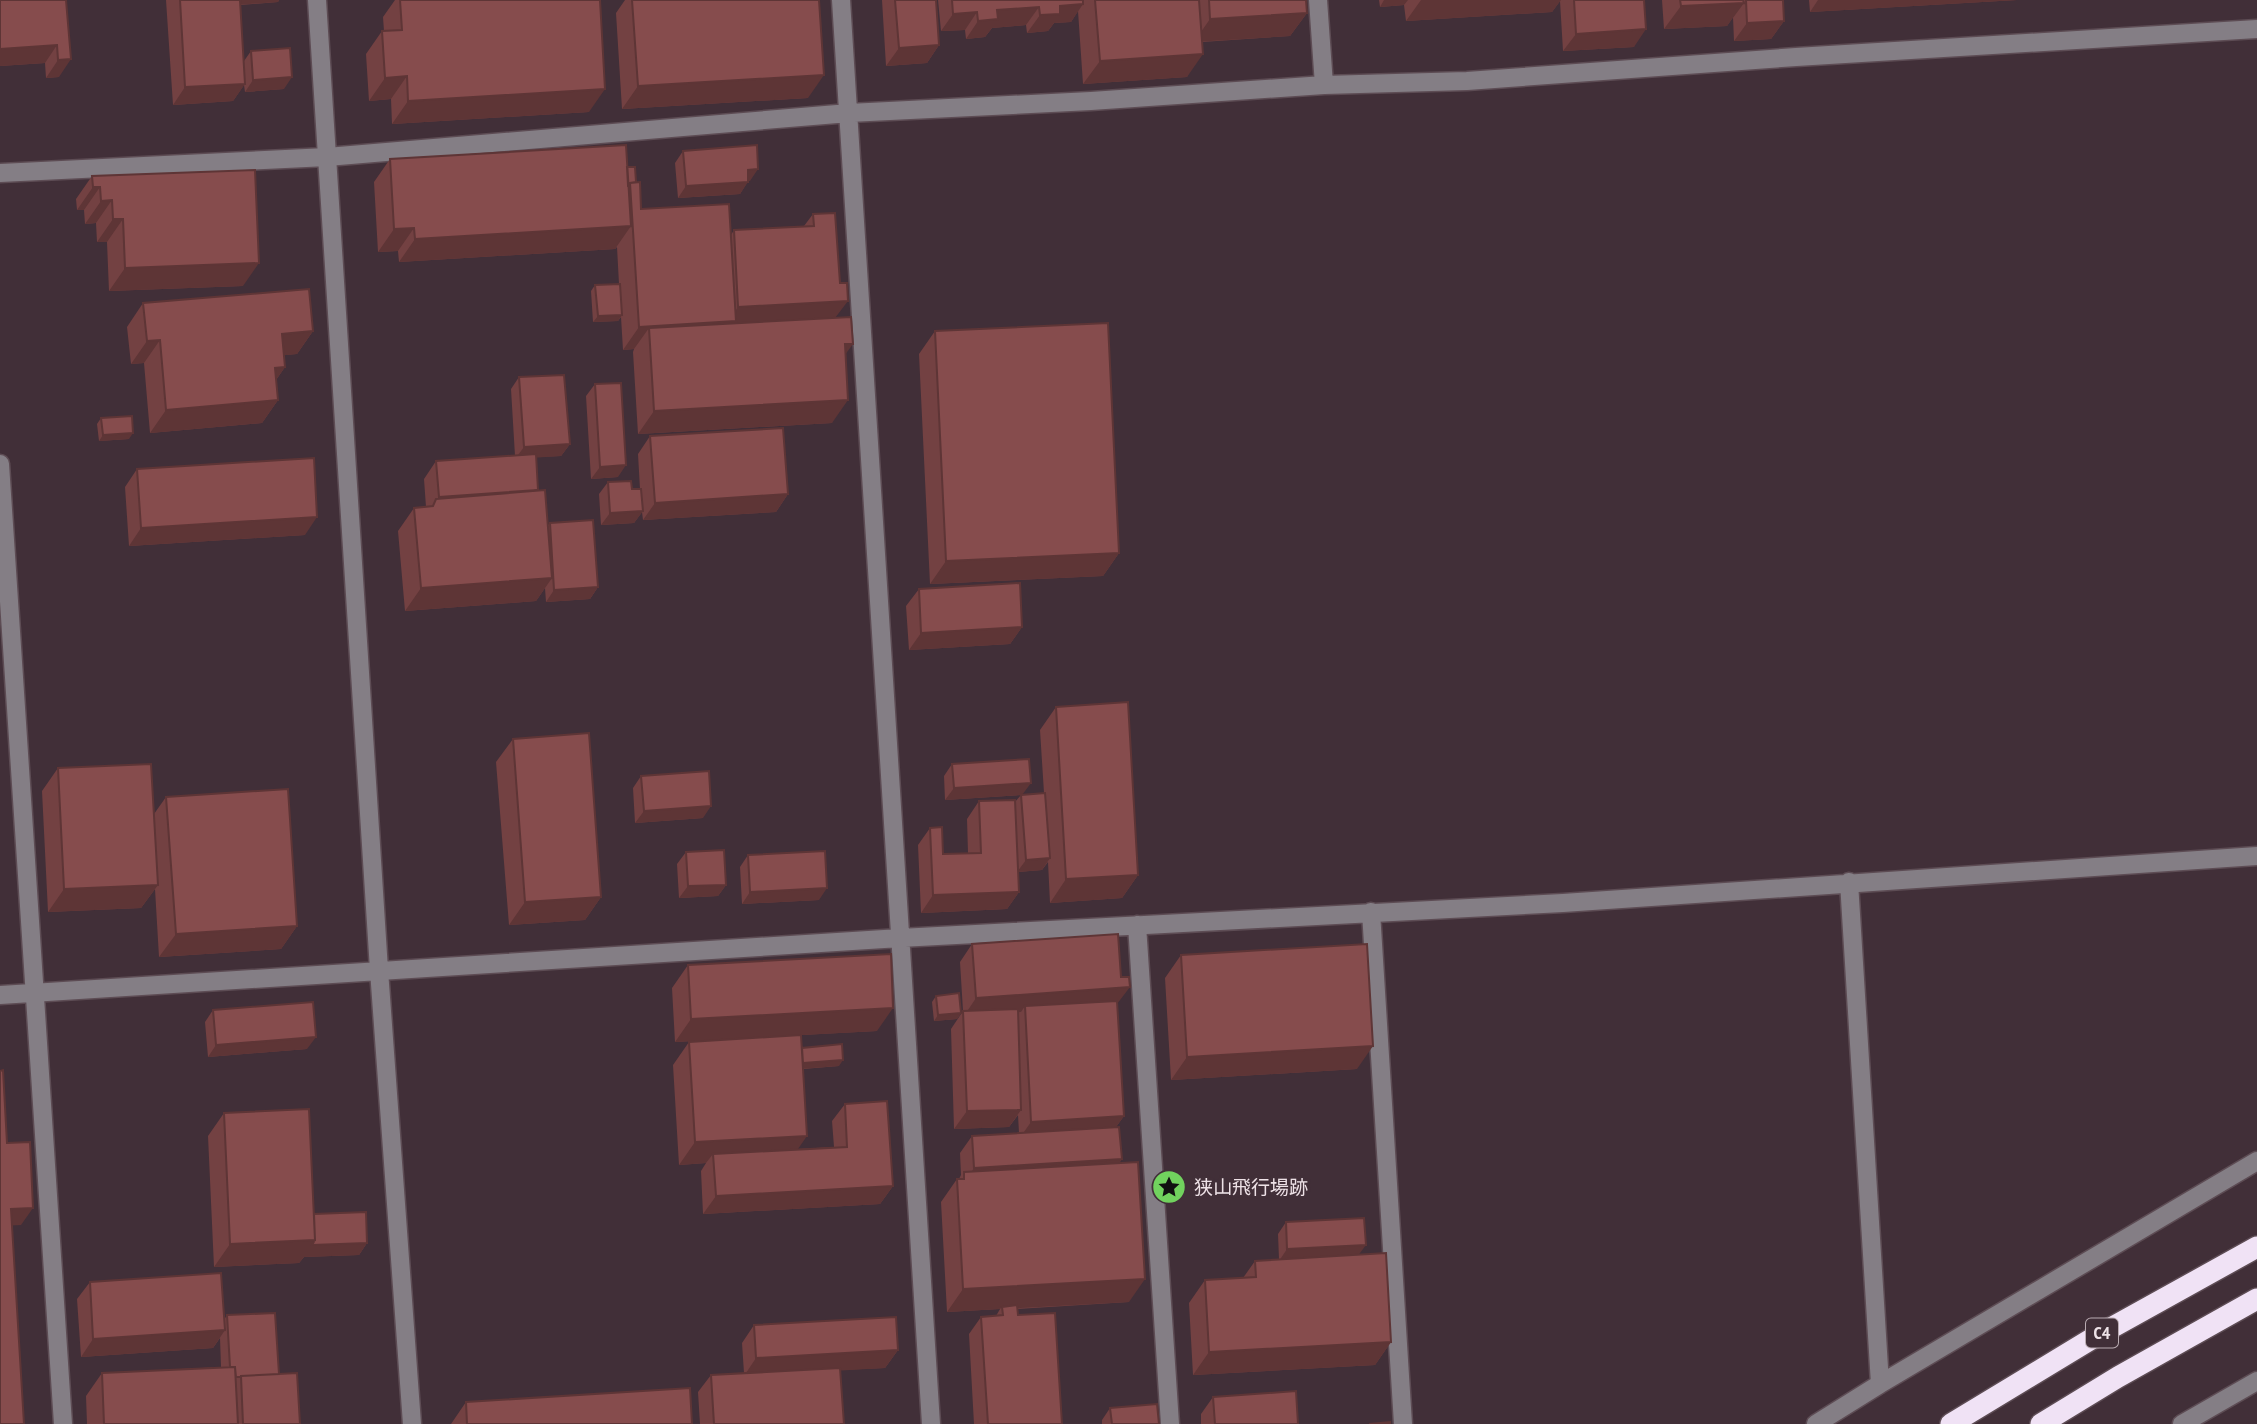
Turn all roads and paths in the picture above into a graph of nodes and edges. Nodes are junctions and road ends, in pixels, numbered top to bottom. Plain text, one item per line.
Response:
1 (317, 0) edge
2 (841, 0) edge
3 (1318, 0) edge
4 (2257, 29) edge
5 (1324, 85) junction
6 (849, 113) junction
7 (327, 157) junction
8 (0, 173) edge
9 (0, 464) edge
10 (2257, 856) edge
11 (1849, 882) junction
12 (1371, 912) junction
13 (1137, 925) junction
14 (901, 938) junction
15 (379, 971) junction
16 (36, 993) junction
17 (0, 995) edge
18 (2257, 1161) edge
19 (2257, 1247) edge
20 (2257, 1299) edge
21 (2257, 1381) edge
22 (1880, 1384) junction
23 (63, 1424) edge
24 (412, 1424) edge
25 (931, 1424) edge
26 (1170, 1424) edge
27 (1403, 1424) edge
28 (1816, 1424) edge
29 (1951, 1424) edge
30 (2041, 1424) edge
31 (2182, 1424) edge

1 - 7 street
2 - 6 street
3 - 5 street
4 - 5 street
5 - 6 street
6 - 7 street
6 - 14 street
7 - 8 street
7 - 15 street
9 - 16 street
10 - 11 street
11 - 12 street
11 - 22 street
12 - 13 street
12 - 27 street
13 - 14 street
13 - 26 street
14 - 15 street
14 - 25 street
15 - 16 street
15 - 24 street
16 - 17 street
16 - 23 street
18 - 22 street
19 - 29 highway, C4
20 - 30 highway, C4
21 - 31 street
22 - 28 street

